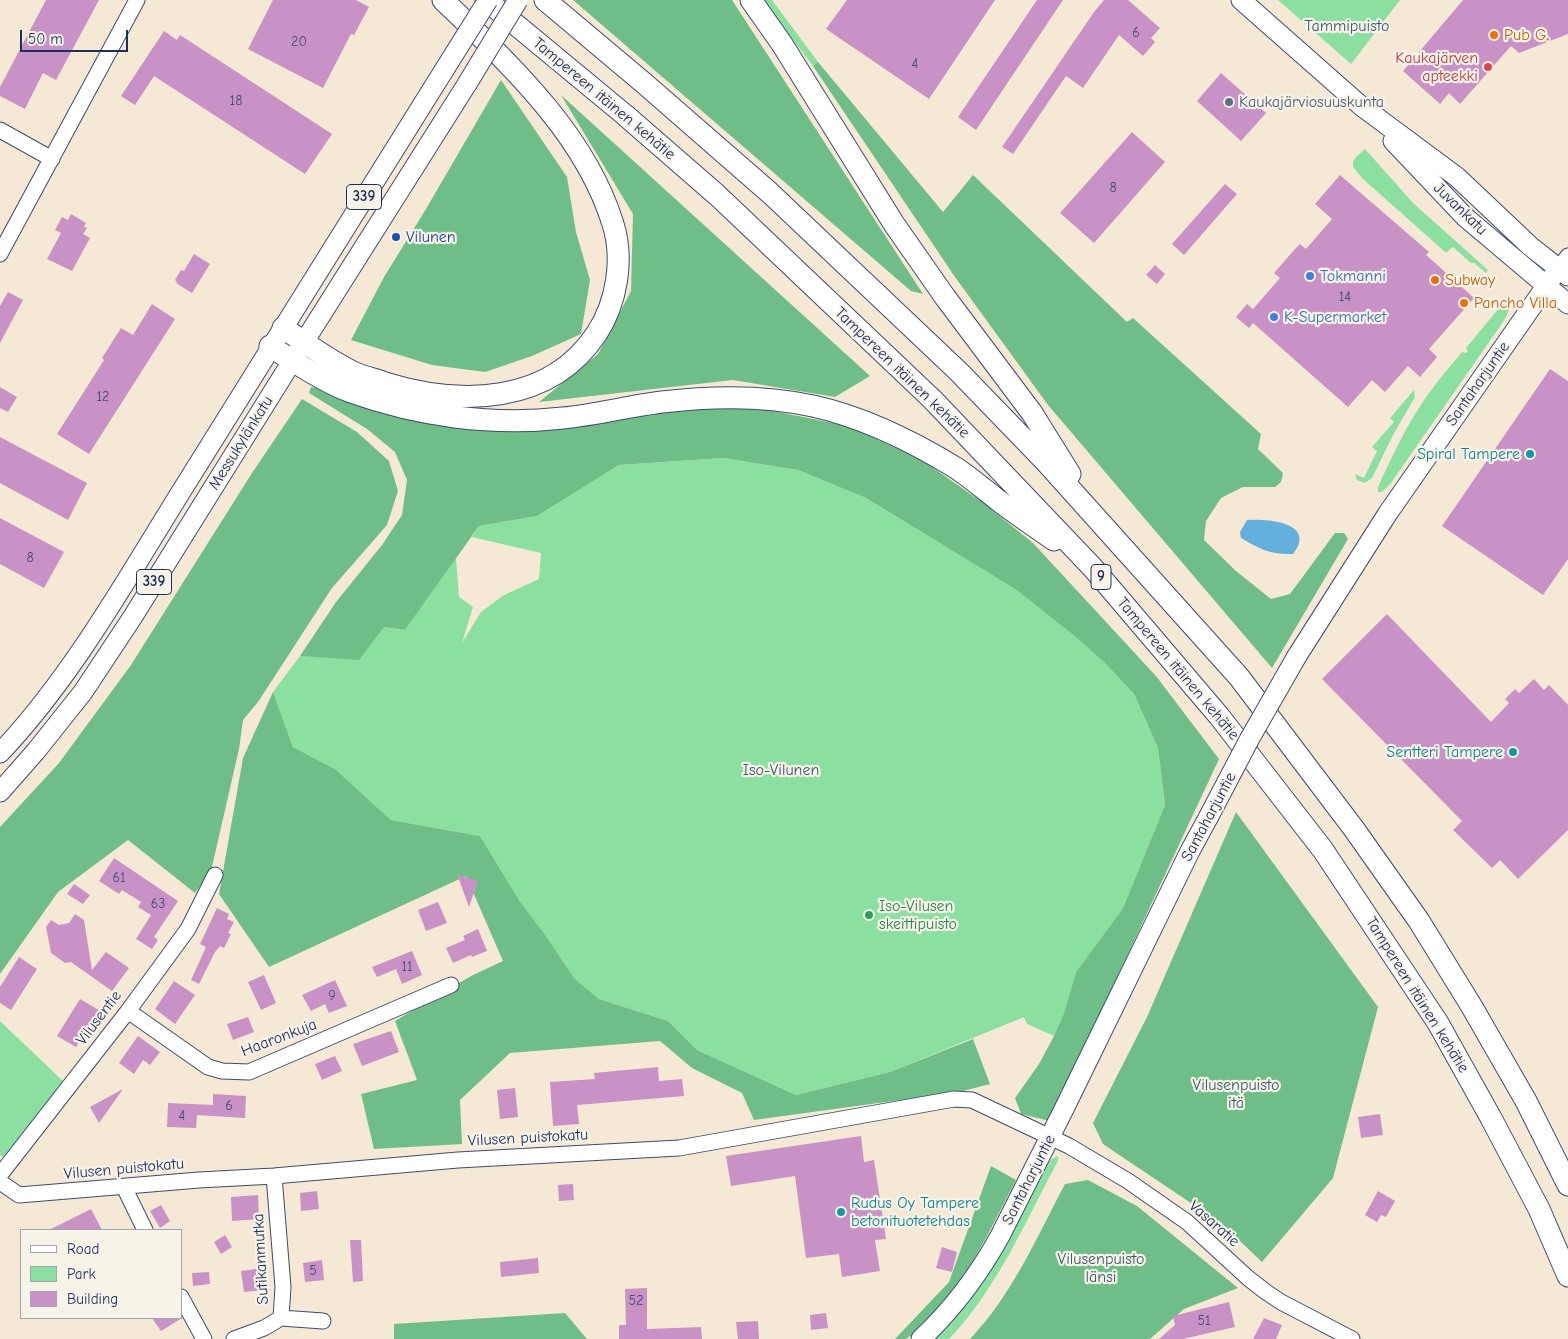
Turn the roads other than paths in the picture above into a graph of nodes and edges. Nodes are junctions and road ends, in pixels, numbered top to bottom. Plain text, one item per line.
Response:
1 (137, 0) edge
2 (443, 0) edge
3 (487, 0) edge
4 (518, 0) edge
5 (545, 0) edge
6 (751, 0) edge
7 (1241, 0) edge
8 (1360, 105) junction
9 (0, 130) edge
10 (52, 159) junction
11 (0, 254) edge
12 (1565, 267) edge
13 (1546, 287) junction
14 (1568, 304) edge
15 (282, 328) junction
16 (304, 342) junction
17 (270, 346) junction
18 (292, 361) junction
19 (1098, 519) junction
20 (1093, 568) junction
21 (0, 753) edge
22 (0, 792) edge
23 (215, 875) dead end
24 (451, 985) dead end
25 (128, 1010) junction
26 (1051, 1136) junction
27 (0, 1175) edge
28 (274, 1176) junction
29 (0, 1182) edge
30 (1568, 1184) edge
31 (124, 1187) junction
32 (145, 1229) edge
33 (1568, 1276) edge
34 (182, 1299) edge
35 (281, 1318) junction
36 (323, 1321) dead end
37 (204, 1339) edge
38 (234, 1339) edge
39 (921, 1339) edge
40 (1352, 1339) edge

1 - 10 street
2 - 16 highway
3 - 15 main road, Messukylänkatu / 339, bridge
3 - 20 highway, Tampereen itäinen kehätie / 9
4 - 16 main road, Messukylänkatu / 339, bridge
5 - 19 highway, 9
6 - 19 highway
7 - 8 main road, Juvankatu
8 - 12 main road, Juvankatu
8 - 13 main road, Juvankatu
9 - 10 street
10 - 11 street
12 - 13 main road, Santaharjuntie
13 - 14 main road, Juvankatu
13 - 26 main road, Santaharjuntie, bridge
15 - 16 highway
15 - 17 main road, Messukylänkatu / 339
16 - 18 main road, Messukylänkatu / 339
17 - 18 highway
17 - 21 main road, Messukylänkatu / 339
18 - 20 highway
18 - 22 main road, Messukylänkatu / 339
19 - 30 highway, 9
20 - 33 highway, Tampereen itäinen kehätie / 9
23 - 25 street, Vilusentie
24 - 25 street, Haaronkuja
25 - 27 street, Vilusentie
26 - 28 street, Vilusen puistokatu
26 - 39 main road, Santaharjuntie
26 - 40 street, Vasaratie
28 - 31 street, Vilusen puistokatu
28 - 35 street, Sutikanmutka
29 - 31 street, Vilusen puistokatu
31 - 32 street
34 - 37 street
35 - 36 street
35 - 38 street, Sutikanmutka

